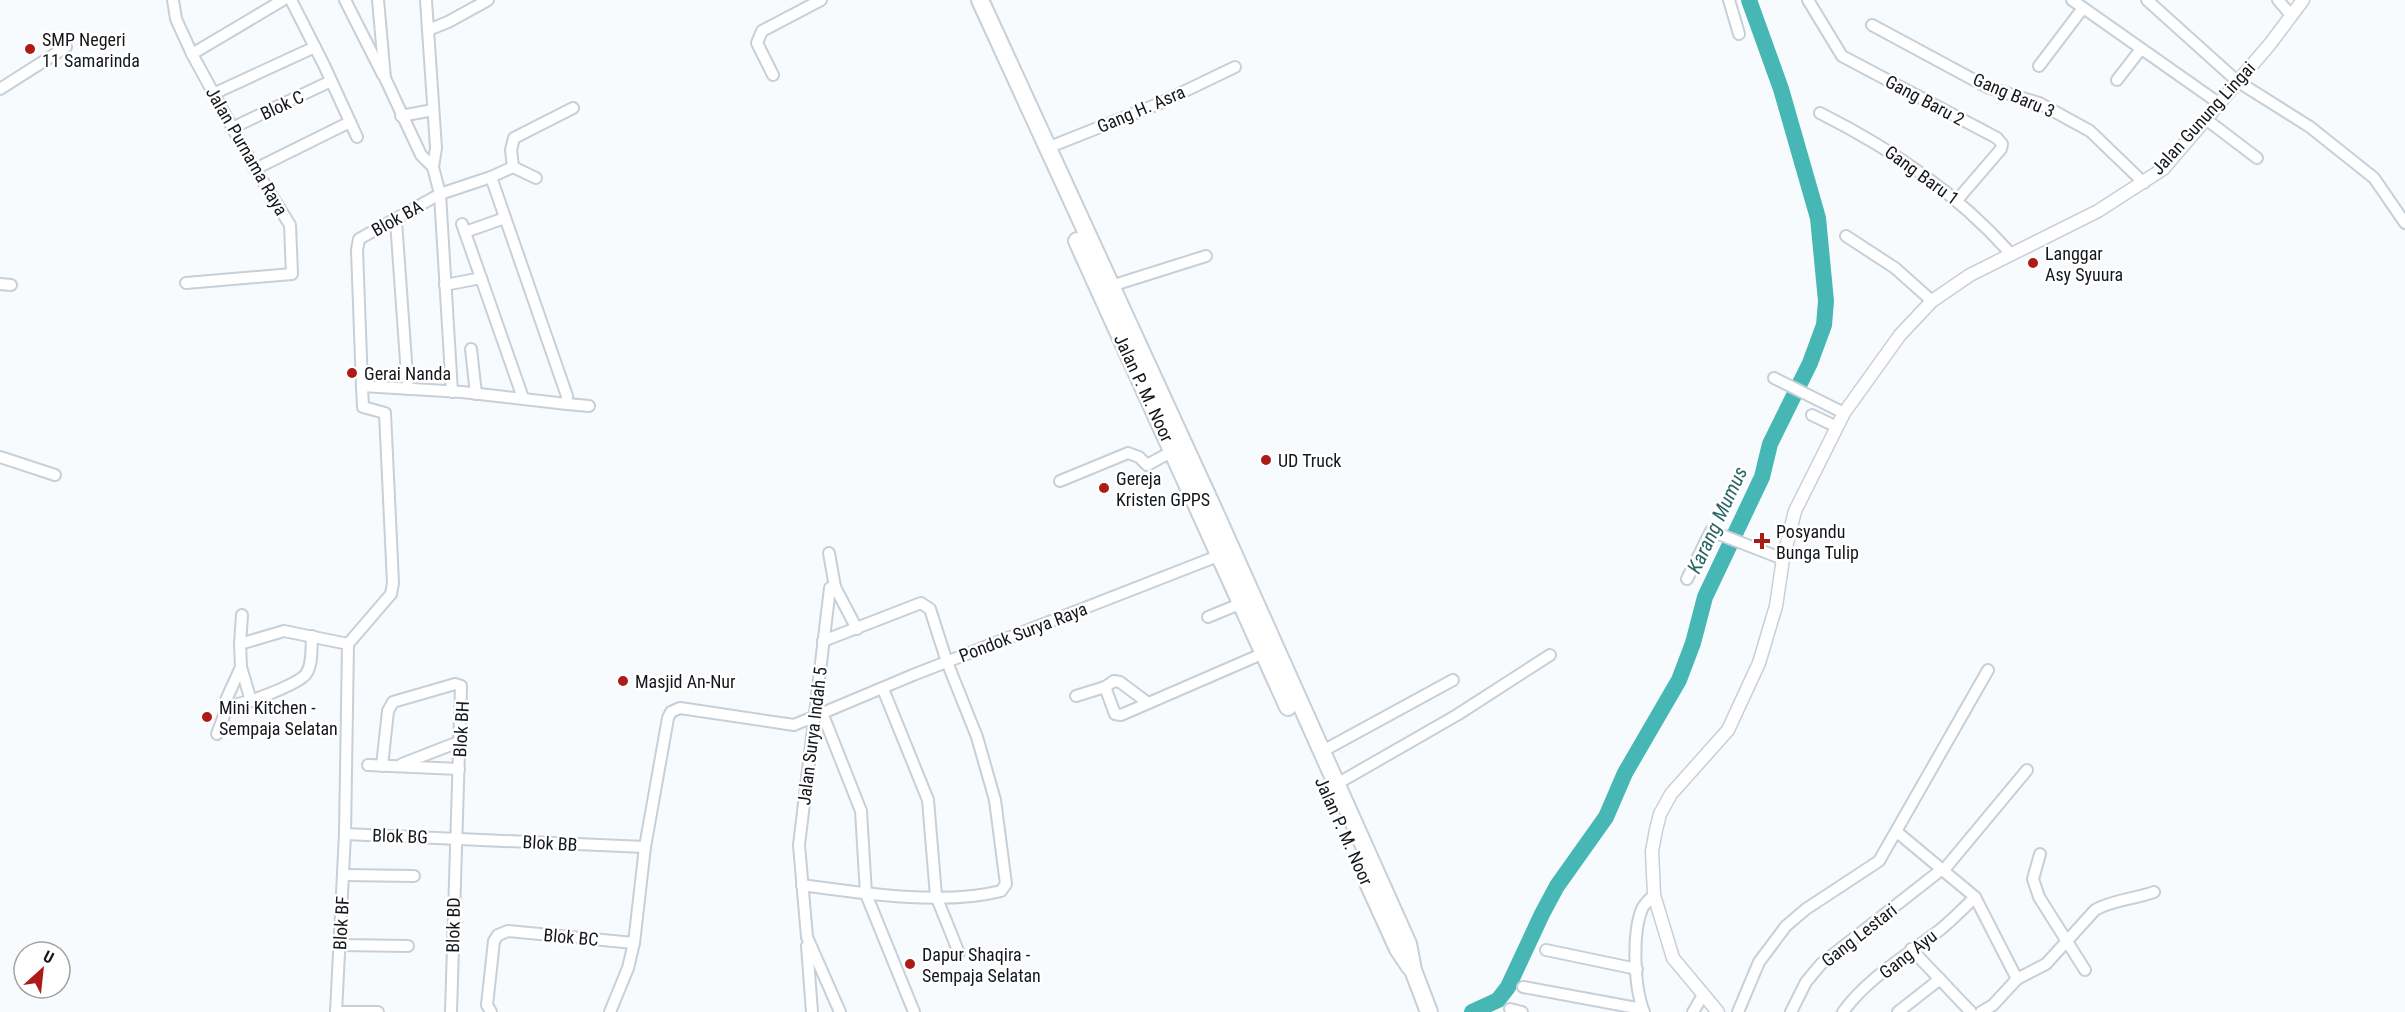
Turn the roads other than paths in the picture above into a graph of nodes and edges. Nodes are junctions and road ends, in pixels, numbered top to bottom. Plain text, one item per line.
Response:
1 (172, 0) edge
2 (283, 0) edge
3 (291, 0) edge
4 (345, 0) edge
5 (378, 0) edge
6 (426, 0) edge
7 (488, 0) edge
8 (821, 0) edge
9 (969, 0) edge
10 (981, 0) edge
11 (1729, 0) edge
12 (1808, 0) edge
13 (2072, 0) edge
14 (2147, 0) edge
15 (2278, 0) edge
16 (2303, 0) edge
17 (2083, 8) junction
18 (2290, 15) junction
19 (1872, 25) dead end
20 (432, 29) junction
21 (1739, 34) dead end
22 (315, 46) junction
23 (66, 47) dead end
24 (2140, 49) junction
25 (192, 54) junction
26 (2039, 66) dead end
27 (1235, 67) dead end
28 (773, 75) dead end
29 (385, 78) junction
30 (2117, 80) dead end
31 (331, 81) junction
32 (2237, 81) junction
33 (0, 89) edge
34 (213, 94) junction
35 (2220, 104) junction
36 (573, 108) dead end
37 (433, 110) junction
38 (1820, 113) dead end
39 (401, 116) junction
40 (2207, 120) junction
41 (350, 122) junction
42 (232, 128) junction
43 (357, 137) dead end
44 (1047, 148) junction
45 (2257, 158) dead end
46 (433, 167) junction
47 (513, 167) junction
48 (255, 168) junction
49 (491, 177) junction
50 (536, 178) dead end
51 (2144, 183) junction
52 (448, 192) junction
53 (1958, 199) junction
54 (505, 218) junction
55 (396, 221) junction
56 (2405, 224) edge
57 (1846, 236) dead end
58 (2011, 254) junction
59 (1206, 256) dead end
60 (481, 278) junction
61 (186, 283) dead end
62 (449, 283) junction
63 (1109, 291) junction
64 (1932, 301) junction
65 (471, 349) dead end
66 (1777, 379) dead end
67 (362, 386) junction
68 (408, 389) junction
69 (466, 393) junction
70 (523, 398) junction
71 (567, 404) junction
72 (589, 406) dead end
73 (1844, 413) junction
74 (1812, 415) dead end
75 (1837, 427) junction
76 (1173, 452) junction
77 (0, 457) edge
78 (55, 475) dead end
79 (1060, 481) dead end
80 (829, 553) dead end
81 (1226, 553) junction
82 (1783, 559) junction
83 (1687, 579) dead end
84 (835, 587) junction
85 (1242, 603) junction
86 (242, 615) dead end
87 (1208, 617) dead end
88 (857, 629) junction
89 (312, 636) junction
90 (823, 641) junction
91 (240, 644) junction
92 (348, 644) junction
93 (1264, 653) junction
94 (1550, 655) dead end
95 (947, 662) junction
96 (241, 667) junction
97 (1988, 670) dead end
98 (1453, 680) dead end
99 (1105, 687) junction
100 (883, 689) junction
101 (1076, 696) dead end
102 (251, 701) junction
103 (1148, 703) junction
104 (228, 705) junction
105 (819, 716) junction
106 (217, 734) dead end
107 (460, 741) junction
108 (1316, 751) junction
109 (368, 765) dead end
110 (382, 766) junction
111 (395, 766) junction
112 (459, 769) junction
113 (2027, 770) dead end
114 (1335, 785) junction
115 (1897, 832) junction
116 (345, 834) junction
117 (455, 838) junction
118 (645, 847) junction
119 (2040, 854) dead end
120 (1942, 870) junction
121 (344, 875) junction
122 (414, 876) dead end
123 (802, 885) junction
124 (2154, 892) dead end
125 (866, 894) junction
126 (1654, 895) junction
127 (936, 896) junction
128 (1975, 897) junction
129 (807, 937) junction
130 (2066, 940) junction
131 (634, 944) junction
132 (341, 945) junction
133 (408, 946) dead end
134 (1911, 949) junction
135 (1546, 950) dead end
136 (959, 953) dead end
137 (1637, 969) junction
138 (1413, 970) junction
139 (2085, 970) dead end
140 (1940, 979) junction
141 (2017, 979) junction
142 (1522, 987) dead end
143 (1704, 995) junction
144 (1914, 1007) edge
145 (1510, 1009) dead end
146 (1643, 1011) edge
147 (336, 1012) edge
148 (378, 1012) edge
149 (451, 1012) edge
150 (491, 1012) edge
151 (610, 1012) edge
152 (812, 1012) edge
153 (840, 1012) edge
154 (914, 1012) edge
155 (1429, 1012) edge
156 (1522, 1012) edge
157 (1693, 1012) edge
158 (1718, 1012) edge
159 (1738, 1012) edge
160 (1791, 1012) edge
161 (1843, 1012) edge
162 (1898, 1012) edge
163 (1971, 1012) edge
164 (1981, 1012) edge

1 - 25 street, Jalan Purnama Raya
2 - 25 street
3 - 22 street
4 - 29 street
5 - 29 street
6 - 20 street
7 - 20 street
8 - 28 street
9 - 63 highway, Jalan P. M. Noor
10 - 44 highway, Jalan P. M. Noor
11 - 21 street
12 - 53 street, Gang Baru 2
13 - 17 street
14 - 32 street
15 - 18 street
16 - 18 street, Jalan Gunung Lingai
17 - 24 street
17 - 26 street
18 - 32 street, Jalan Gunung Lingai
19 - 51 street, Gang Baru 3
20 - 37 street
22 - 31 street
22 - 34 street
23 - 33 street
24 - 30 street
24 - 35 street
25 - 34 street, Jalan Purnama Raya
27 - 44 street, Gang H. Asra
29 - 39 street
31 - 41 street
31 - 42 street, Blok C
32 - 35 street, Jalan Gunung Lingai
32 - 56 street
34 - 42 street, Jalan Purnama Raya
35 - 40 street, Jalan Gunung Lingai
36 - 47 street
37 - 39 street
37 - 46 street
38 - 53 street, Gang Baru 1
39 - 46 street
40 - 45 street
40 - 51 street, Jalan Gunung Lingai
41 - 43 street
41 - 48 street
42 - 48 street, Jalan Purnama Raya
44 - 63 highway, Jalan P. M. Noor
46 - 52 street
47 - 49 street, Blok BA
47 - 50 street
48 - 61 street, Jalan Purnama Raya
49 - 52 street, Blok BA
49 - 54 street
51 - 58 street, Jalan Gunung Lingai
52 - 55 street, Blok BA
52 - 62 street
53 - 58 street, Gang Baru 1
54 - 60 street
54 - 71 street
55 - 67 street, Blok BA
55 - 68 street
57 - 64 street
58 - 64 street, Jalan Gunung Lingai
59 - 63 street
60 - 62 street
60 - 70 street
62 - 69 street
63 - 76 highway, Jalan P. M. Noor
63 - 81 highway, Jalan P. M. Noor
64 - 73 street, Jalan Gunung Lingai
65 - 69 street
66 - 73 street
67 - 68 street
67 - 92 street
68 - 69 street
69 - 70 street
70 - 71 street
71 - 72 street
73 - 75 street, Jalan Gunung Lingai
74 - 75 street
75 - 82 street, Jalan Gunung Lingai
76 - 79 street
76 - 81 highway, Jalan P. M. Noor
77 - 78 street
80 - 84 street
81 - 85 highway, Jalan P. M. Noor
81 - 95 street, Pondok Surya Raya
81 - 108 highway, Jalan P. M. Noor
82 - 83 street
82 - 126 street, Jalan Gunung Lingai
84 - 88 street
84 - 90 street, Jalan Surya Indah 5
85 - 87 street
85 - 93 highway, Jalan P. M. Noor
86 - 91 street
88 - 90 street
88 - 95 street
89 - 91 street
89 - 92 street
89 - 102 street
90 - 105 street, Jalan Surya Indah 5
91 - 96 street
92 - 116 street, Blok BF
93 - 103 street
93 - 108 highway, Jalan P. M. Noor
94 - 114 street
95 - 100 street, Pondok Surya Raya
95 - 127 street
96 - 102 street
96 - 104 street
97 - 115 street
98 - 108 street
99 - 101 street
99 - 103 street
99 - 103 street
100 - 105 street, Pondok Surya Raya
100 - 127 street
102 - 104 street
104 - 106 street
105 - 118 street, Pondok Surya Raya
105 - 123 street, Jalan Surya Indah 5
105 - 125 street
107 - 110 street, Blok BH
107 - 111 street
107 - 112 street, Blok BH
108 - 114 highway, Jalan P. M. Noor
108 - 138 highway, Jalan P. M. Noor
109 - 110 street
110 - 111 street
111 - 112 street
112 - 117 street, Blok BH
113 - 120 street, Gang Lestari
114 - 138 highway, Jalan P. M. Noor
115 - 120 street
115 - 159 street
116 - 117 street, Blok BG
116 - 121 street, Blok BF
117 - 118 street, Blok BB
117 - 149 street, Blok BD
118 - 131 street
119 - 130 street
120 - 128 street
120 - 160 street, Gang Lestari
121 - 122 street
121 - 132 street, Blok BF
123 - 125 street
123 - 129 street, Jalan Surya Indah 5
124 - 130 street
125 - 127 street
125 - 154 street
126 - 137 street
126 - 143 street, Jalan Gunung Lingai
127 - 136 street
128 - 134 street, Gang Ayu
128 - 141 street
129 - 152 street, Jalan Surya Indah 5
129 - 153 street, Jalan Surya Indah 5
130 - 139 street
130 - 141 street
131 - 150 street, Blok BC
131 - 151 street
132 - 133 street
132 - 147 street, Blok BF
134 - 140 street
134 - 161 street, Gang Ayu
135 - 137 street
137 - 146 street
138 - 155 highway, Jalan P. M. Noor
140 - 144 street
140 - 163 street
141 - 164 street
142 - 146 street
143 - 157 street
143 - 158 street, Jalan Gunung Lingai
144 - 162 street
145 - 156 street
147 - 148 street

